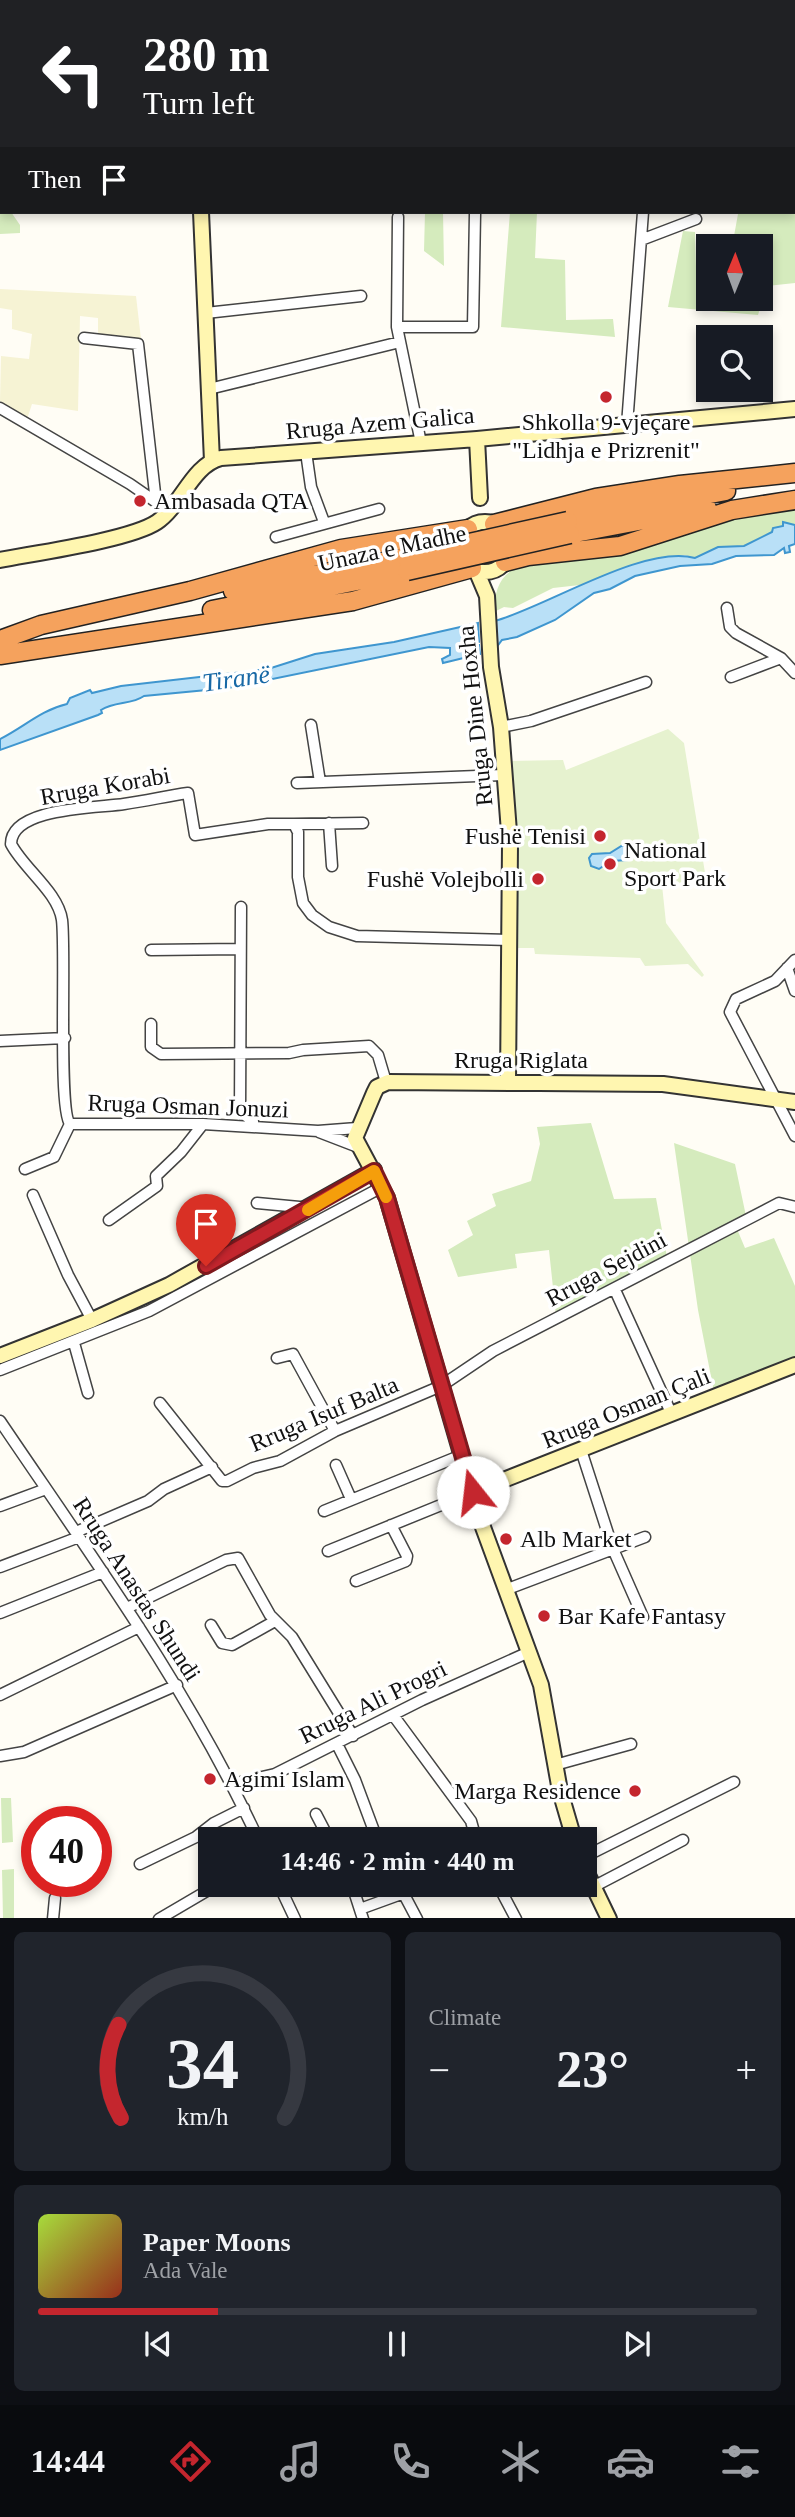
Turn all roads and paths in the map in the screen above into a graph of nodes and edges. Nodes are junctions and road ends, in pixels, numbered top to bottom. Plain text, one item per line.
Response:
1 (201, 214) edge
2 (475, 214) dead end
3 (643, 214) edge
4 (398, 217) dead end
5 (696, 219) dead end
6 (640, 240) junction
7 (361, 296) dead end
8 (206, 313) junction
9 (397, 327) junction
10 (84, 338) dead end
11 (400, 342) junction
12 (209, 389) junction
13 (0, 408) edge
14 (795, 409) edge
15 (627, 425) junction
16 (477, 439) junction
17 (421, 443) junction
18 (306, 452) junction
19 (212, 461) junction
20 (795, 473) edge
21 (795, 481) edge
22 (795, 494) edge
23 (480, 498) junction
24 (795, 500) edge
25 (156, 502) junction
26 (379, 509) dead end
27 (169, 511) junction
28 (324, 522) junction
29 (493, 523) junction
30 (470, 527) junction
31 (569, 528) junction
32 (276, 537) dead end
33 (0, 560) edge
34 (407, 564) junction
35 (500, 566) junction
36 (474, 569) junction
37 (487, 601) junction
38 (727, 608) dead end
39 (0, 640) edge
40 (0, 655) edge
41 (780, 659) junction
42 (795, 673) edge
43 (731, 677) dead end
44 (646, 682) dead end
45 (311, 725) dead end
46 (501, 727) junction
47 (503, 775) junction
48 (320, 782) junction
49 (297, 783) dead end
50 (329, 822) junction
51 (363, 823) dead end
52 (294, 824) junction
53 (12, 834) joint
54 (332, 866) dead end
55 (241, 907) dead end
56 (510, 940) junction
57 (240, 949) junction
58 (151, 950) dead end
59 (795, 960) edge
60 (787, 968) junction
61 (795, 992) edge
62 (151, 1024) dead end
63 (65, 1038) junction
64 (1, 1042) edge
65 (240, 1054) junction
66 (386, 1082) junction
67 (509, 1083) junction
68 (776, 1101) junction
69 (795, 1102) edge
70 (70, 1124) junction
71 (203, 1124) junction
72 (253, 1128) junction
73 (357, 1128) junction
74 (318, 1131) junction
75 (795, 1136) edge
76 (358, 1147) junction
77 (25, 1169) dead end
78 (374, 1171) junction
79 (382, 1187) junction
80 (33, 1195) dead end
81 (257, 1203) dead end
82 (795, 1207) edge
83 (311, 1208) junction
84 (109, 1220) dead end
85 (615, 1290) junction
86 (92, 1320) junction
87 (74, 1343) junction
88 (0, 1356) edge
89 (277, 1358) dead end
90 (795, 1365) edge
91 (0, 1370) edge
92 (440, 1386) junction
93 (88, 1393) dead end
94 (160, 1403) dead end
95 (671, 1415) junction
96 (0, 1421) edge
97 (335, 1431) junction
98 (582, 1450) junction
99 (462, 1455) junction
100 (336, 1465) dead end
101 (212, 1466) junction
102 (46, 1489) junction
103 (473, 1492) junction
104 (352, 1499) junction
105 (0, 1506) edge
106 (324, 1511) dead end
107 (391, 1525) junction
108 (77, 1535) junction
109 (645, 1537) dead end
110 (613, 1549) junction
111 (328, 1551) dead end
112 (0, 1567) edge
113 (103, 1572) junction
114 (356, 1581) dead end
115 (505, 1590) junction
116 (127, 1608) junction
117 (0, 1613) edge
118 (643, 1617) dead end
119 (275, 1621) junction
120 (211, 1625) dead end
121 (139, 1627) junction
122 (529, 1652) junction
123 (177, 1685) junction
124 (0, 1695) edge
125 (393, 1715) junction
126 (353, 1736) junction
127 (337, 1744) junction
128 (631, 1744) dead end
129 (0, 1756) edge
130 (555, 1765) junction
131 (734, 1782) dead end
132 (233, 1784) junction
133 (244, 1808) junction
134 (316, 1814) dead end
135 (253, 1827) edge
136 (323, 1827) edge
137 (373, 1827) edge
138 (473, 1827) edge
139 (571, 1827) edge
140 (682, 1840) dead end
141 (597, 1850) edge
142 (140, 1864) dead end
143 (597, 1885) edge
144 (597, 1895) edge
145 (198, 1896) edge
146 (285, 1897) edge
147 (356, 1897) edge
148 (389, 1897) edge
149 (406, 1897) edge
150 (504, 1897) edge
151 (55, 1898) dead end
152 (362, 1914) edge
153 (53, 1918) edge
154 (161, 1918) edge
155 (295, 1918) edge
156 (416, 1918) edge
157 (515, 1918) edge
158 (608, 1918) edge

1 - 8 street
2 - 9 street
3 - 6 street
4 - 9 street
5 - 6 street
6 - 15 street
7 - 8 street
8 - 12 street
9 - 11 street
10 - 25 street
11 - 12 street
11 - 17 street
12 - 19 street
13 - 25 street
14 - 15 street, Rruga Azem Galica
15 - 16 street, Rruga Azem Galica
16 - 17 street, Rruga Azem Galica
16 - 23 street, Rruga Dine Hoxha
17 - 18 street, Rruga Azem Galica
18 - 19 street, Rruga Azem Galica
18 - 28 street
19 - 27 street
20 - 29 highway
21 - 31 highway, Unaza e Madhe
22 - 31 highway, Unaza e Madhe
23 - 29 street, Rruga Dine Hoxha
23 - 30 street, Rruga Dine Hoxha
24 - 35 highway
25 - 27 street
26 - 28 street
27 - 33 street
28 - 32 street
29 - 30 street
29 - 35 street, Rruga Dine Hoxha
30 - 36 street, Rruga Dine Hoxha
30 - 39 highway
31 - 34 highway, Unaza e Madhe, bridge
34 - 39 highway, Unaza e Madhe
34 - 40 highway, Unaza e Madhe
35 - 36 street
35 - 37 street, Rruga Dine Hoxha
36 - 37 street, Rruga Dine Hoxha
36 - 40 highway
37 - 46 street, Rruga Dine Hoxha
38 - 41 street
41 - 42 street
41 - 43 street
44 - 46 street
45 - 48 street
46 - 47 street, Rruga Dine Hoxha
47 - 48 street
47 - 56 street, Rruga Dine Hoxha
48 - 49 street
50 - 51 street
50 - 52 street
50 - 54 street
52 - 53 street, Rruga Korabi
52 - 56 street
53 - 63 street, Rruga Osman Jonuzi
55 - 57 street
56 - 67 street, Rruga Dine Hoxha
57 - 58 street
57 - 65 street
59 - 60 street
60 - 61 street
60 - 68 street
62 - 65 street
63 - 64 street
63 - 70 street, Rruga Osman Jonuzi
65 - 66 street
65 - 72 street
66 - 67 street, Rruga Riglata
66 - 73 street
67 - 68 street, Rruga Riglata
68 - 69 street, Rruga Riglata
68 - 75 street
70 - 71 street, Rruga Osman Jonuzi
70 - 77 street
71 - 72 street, Rruga Osman Jonuzi
71 - 84 street
72 - 74 street, Rruga Osman Jonuzi
73 - 74 street, Rruga Osman Jonuzi
73 - 76 street
74 - 76 street, Rruga Osman Jonuzi
76 - 78 street
78 - 79 street
78 - 83 street
79 - 87 street
79 - 92 street
80 - 86 street
81 - 83 street
82 - 85 street, Rruga Sejdini
83 - 86 street
85 - 92 street, Rruga Sejdini
85 - 95 street
86 - 88 street
87 - 91 street
87 - 93 street
89 - 97 street
90 - 95 street, Rruga Osman Çali
92 - 97 street, Rruga Isuf Balta
92 - 99 street
94 - 101 street
95 - 98 street, Rruga Osman Çali
96 - 102 street, Rruga Anastas Shundi
97 - 101 street, Rruga Isuf Balta
98 - 103 street, Rruga Osman Çali
98 - 110 street
99 - 103 street
99 - 104 street
100 - 104 street
101 - 108 street
102 - 105 street
102 - 108 street, Rruga Anastas Shundi
103 - 107 street
103 - 115 street
104 - 106 street
107 - 111 street
107 - 114 street
108 - 112 street
108 - 113 street, Rruga Anastas Shundi
109 - 110 street
110 - 115 street
110 - 118 street
113 - 116 street, Rruga Anastas Shundi
113 - 117 street
115 - 122 street
116 - 119 street
116 - 121 street, Rruga Anastas Shundi
119 - 120 street
119 - 126 street
121 - 123 street, Rruga Anastas Shundi
121 - 124 street
122 - 125 street, Rruga Ali Progri
122 - 130 street
123 - 129 street
123 - 132 street, Rruga Anastas Shundi
125 - 126 street, Rruga Ali Progri
125 - 138 street
126 - 127 street, Rruga Ali Progri
127 - 132 street, Rruga Ali Progri
127 - 137 street
128 - 130 street
130 - 139 street
131 - 141 street
132 - 133 street, Rruga Anastas Shundi
133 - 135 street, Rruga Anastas Shundi
133 - 142 street
134 - 136 street
140 - 143 street
144 - 158 street
145 - 154 street
146 - 155 street
147 - 152 street
148 - 152 street
149 - 156 street
150 - 157 street
151 - 153 street

